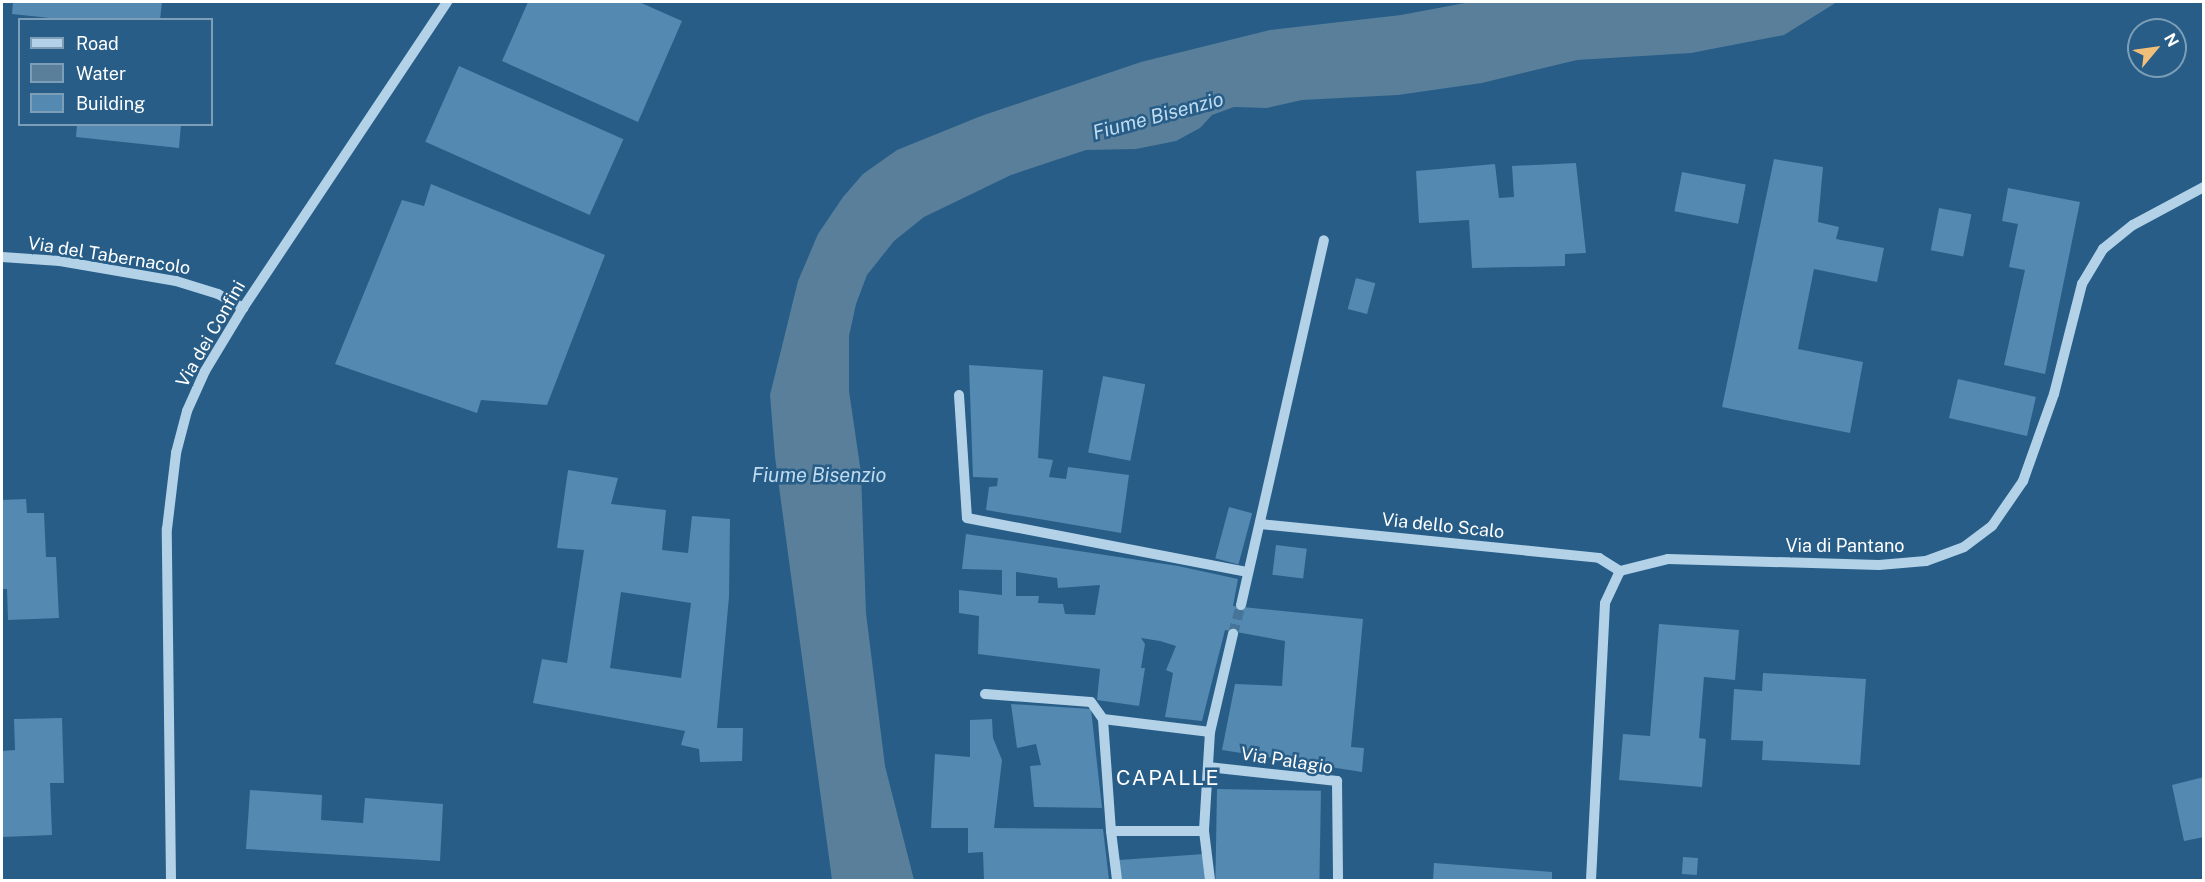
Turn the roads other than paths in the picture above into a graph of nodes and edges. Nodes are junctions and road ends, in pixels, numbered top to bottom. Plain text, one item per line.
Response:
1 (447, 2) edge
2 (2204, 188) edge
3 (1324, 240) dead end
4 (2, 257) edge
5 (243, 308) junction
6 (959, 395) dead end
7 (1260, 524) junction
8 (1620, 571) junction
9 (1248, 572) junction
10 (1241, 605) tunnel mouth
11 (1233, 634) tunnel mouth
12 (985, 694) dead end
13 (1102, 719) junction
14 (1210, 732) junction
15 (1208, 767) junction
16 (1111, 831) junction
17 (1204, 831) junction
18 (171, 880) edge
19 (1117, 880) edge
20 (1210, 880) edge
21 (1338, 880) edge
22 (1591, 880) edge

1 - 5 street, Via dei Confini
2 - 8 street, Via di Pantano
3 - 7 street
4 - 5 street, Via del Tabernacolo
5 - 18 street, Via dei Confini
6 - 9 street
7 - 8 street, Via dello Scalo
7 - 9 street
8 - 22 street
9 - 10 street
11 - 14 street
12 - 13 street
13 - 14 street
13 - 16 street
14 - 15 street
15 - 17 street
15 - 21 street, Via Palagio
16 - 17 street
16 - 19 street
17 - 20 street

